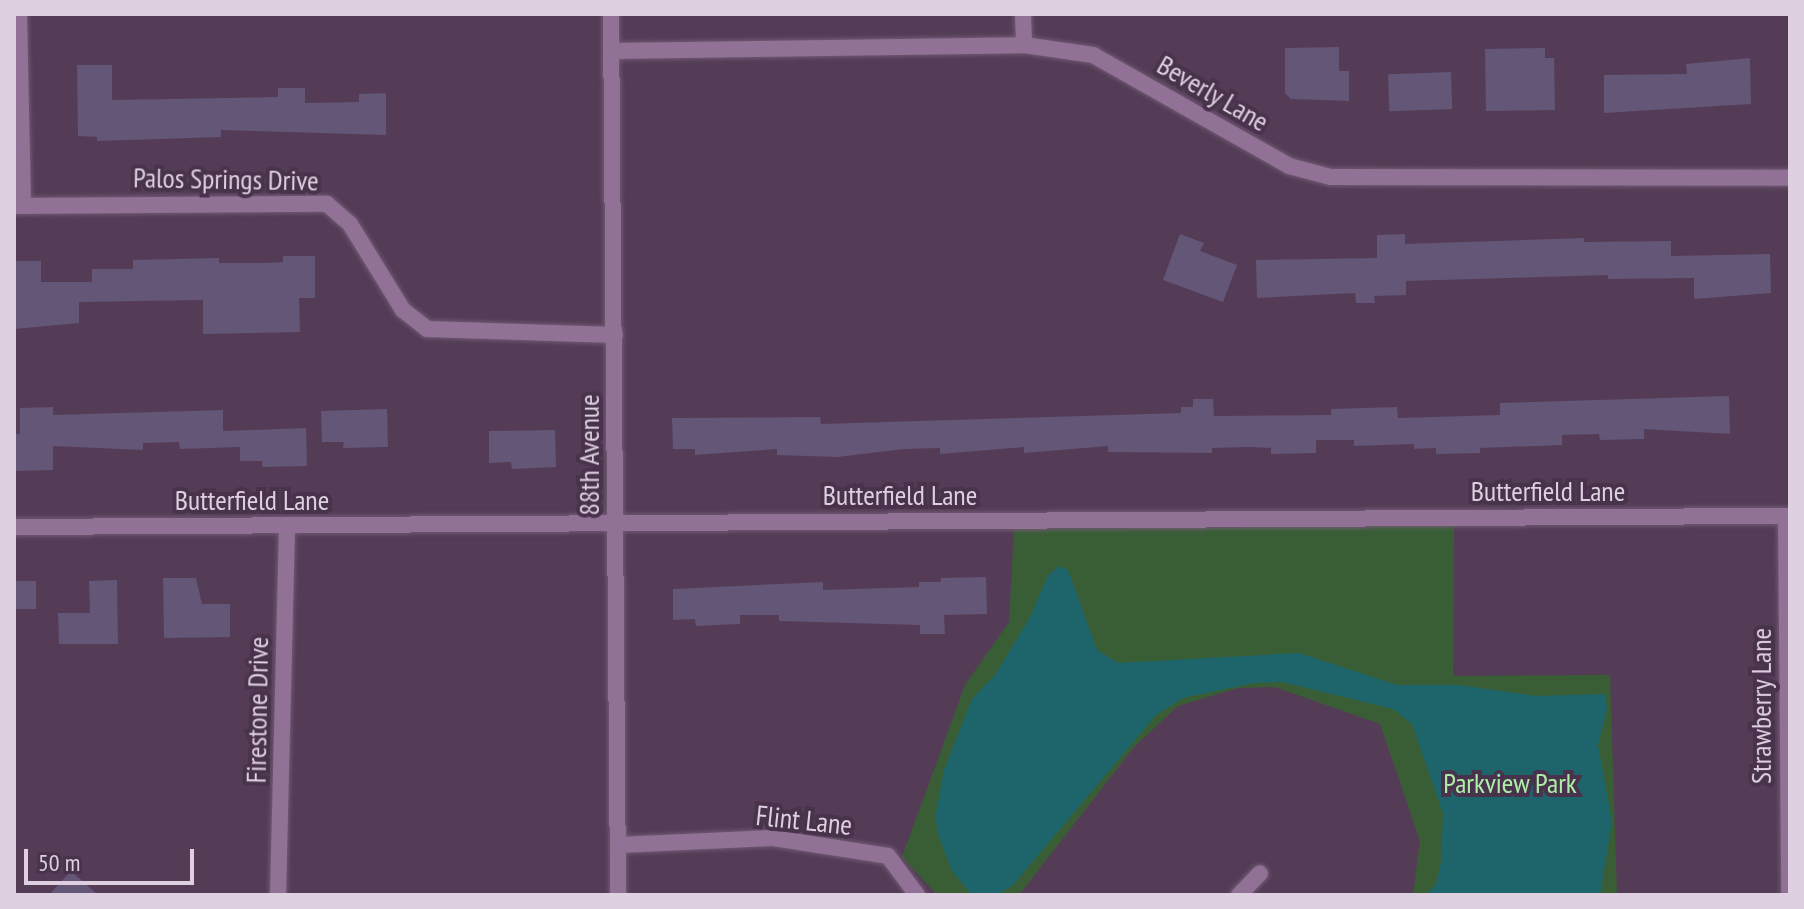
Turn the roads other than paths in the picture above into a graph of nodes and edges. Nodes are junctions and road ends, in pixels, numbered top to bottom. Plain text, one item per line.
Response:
1 (19, 14) edge
2 (611, 14) edge
3 (1023, 14) edge
4 (1024, 45) junction
5 (612, 51) junction
6 (1790, 178) edge
7 (19, 206) edge
8 (615, 335) junction
9 (1786, 516) joint
10 (616, 523) junction
11 (287, 526) junction
12 (14, 527) edge
13 (618, 845) junction
14 (1260, 873) dead end
15 (278, 895) edge
16 (618, 895) edge
17 (917, 895) edge
18 (1239, 895) edge
19 (1789, 895) edge

1 - 7 street
2 - 5 street, 88th Avenue
3 - 4 street
4 - 5 street, Beverly Lane
4 - 6 street, Beverly Lane
5 - 8 street, 88th Avenue
7 - 8 street, Palos Springs Drive
8 - 10 street, 88th Avenue
9 - 10 street, Butterfield Lane
9 - 19 street, Strawberry Lane
10 - 11 street, Butterfield Lane
10 - 13 street, 88th Avenue
11 - 12 street, Butterfield Lane
11 - 15 street, Firestone Drive
13 - 16 street, 88th Avenue
13 - 17 street, Flint Lane
14 - 18 street

